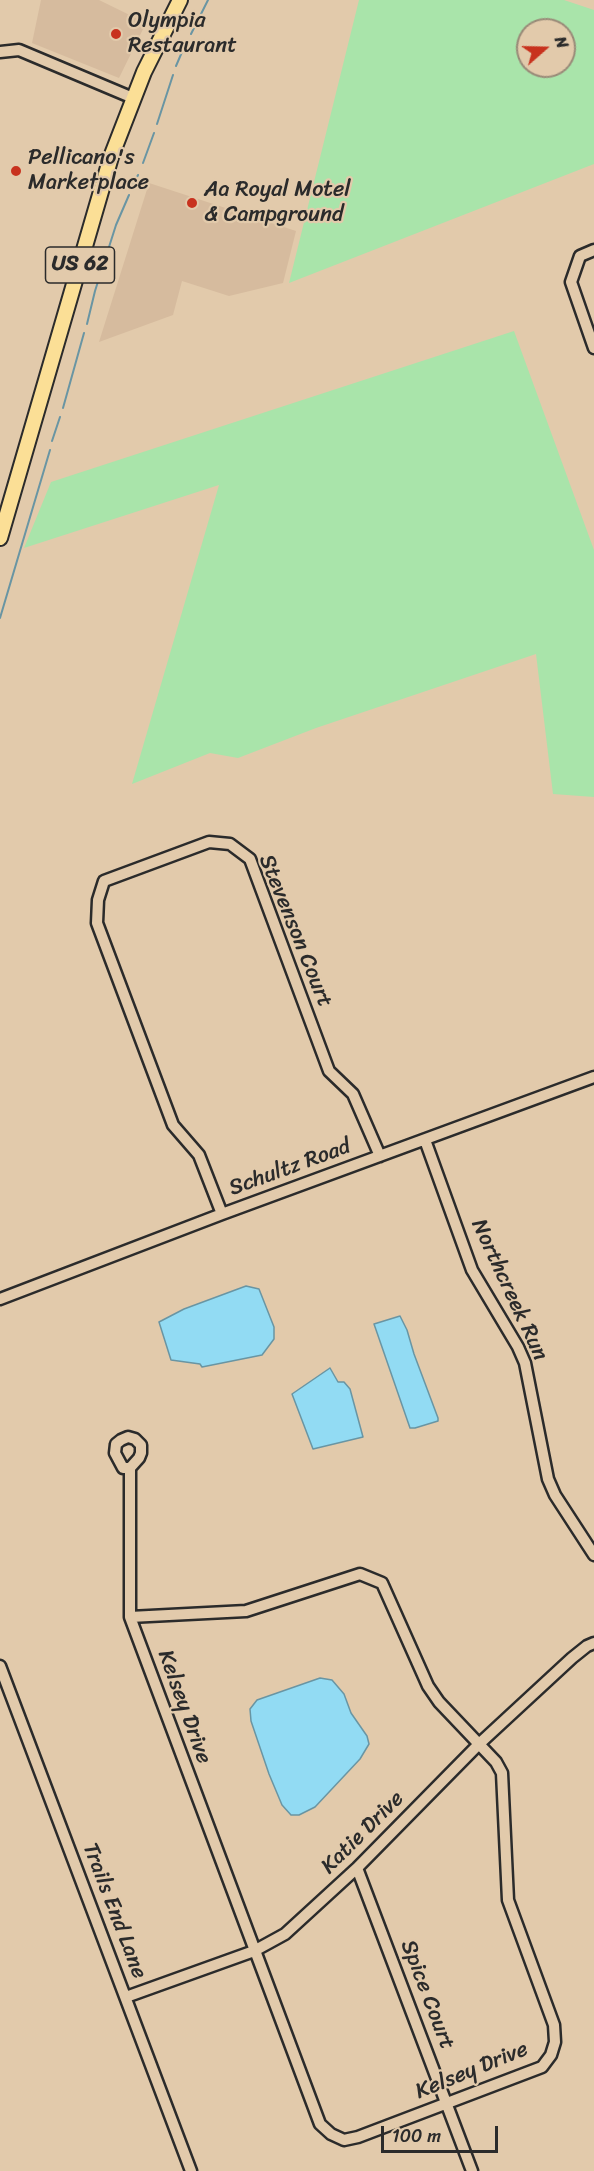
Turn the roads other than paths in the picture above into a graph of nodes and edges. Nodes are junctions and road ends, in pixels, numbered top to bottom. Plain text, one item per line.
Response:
1 (180, 0) edge
2 (0, 52) edge
3 (133, 98) junction
4 (594, 250) edge
5 (594, 348) edge
6 (0, 538) edge
7 (594, 1077) edge
8 (425, 1140) junction
9 (381, 1156) junction
10 (222, 1214) junction
11 (0, 1299) edge
12 (130, 1468) dead end
13 (594, 1555) edge
14 (130, 1617) junction
15 (594, 1643) edge
16 (0, 1666) edge
17 (479, 1744) junction
18 (357, 1868) junction
19 (254, 1951) junction
20 (126, 1997) junction
21 (447, 2103) junction
22 (191, 2171) edge
23 (472, 2171) edge

1 - 3 main road, US 62
2 - 3 street
3 - 6 main road, US 62
4 - 5 street
7 - 8 street, Schultz Road
8 - 9 street, Schultz Road
8 - 13 street, Northcreek Run
9 - 10 street, Schultz Road
9 - 10 street, Stevenson Court
10 - 11 street, Schultz Road
12 - 14 street, Kelsey Drive
14 - 17 street, Kelsey Drive
14 - 19 street, Kelsey Drive
15 - 17 street, Katie Drive
16 - 20 street, Trails End Lane
17 - 18 street, Katie Drive
17 - 21 street, Kelsey Drive
18 - 19 street, Katie Drive
18 - 21 street, Spice Court
19 - 20 street, Katie Drive
19 - 21 street, Kelsey Drive
20 - 22 street, Trails End Lane
21 - 23 street, Spice Court

